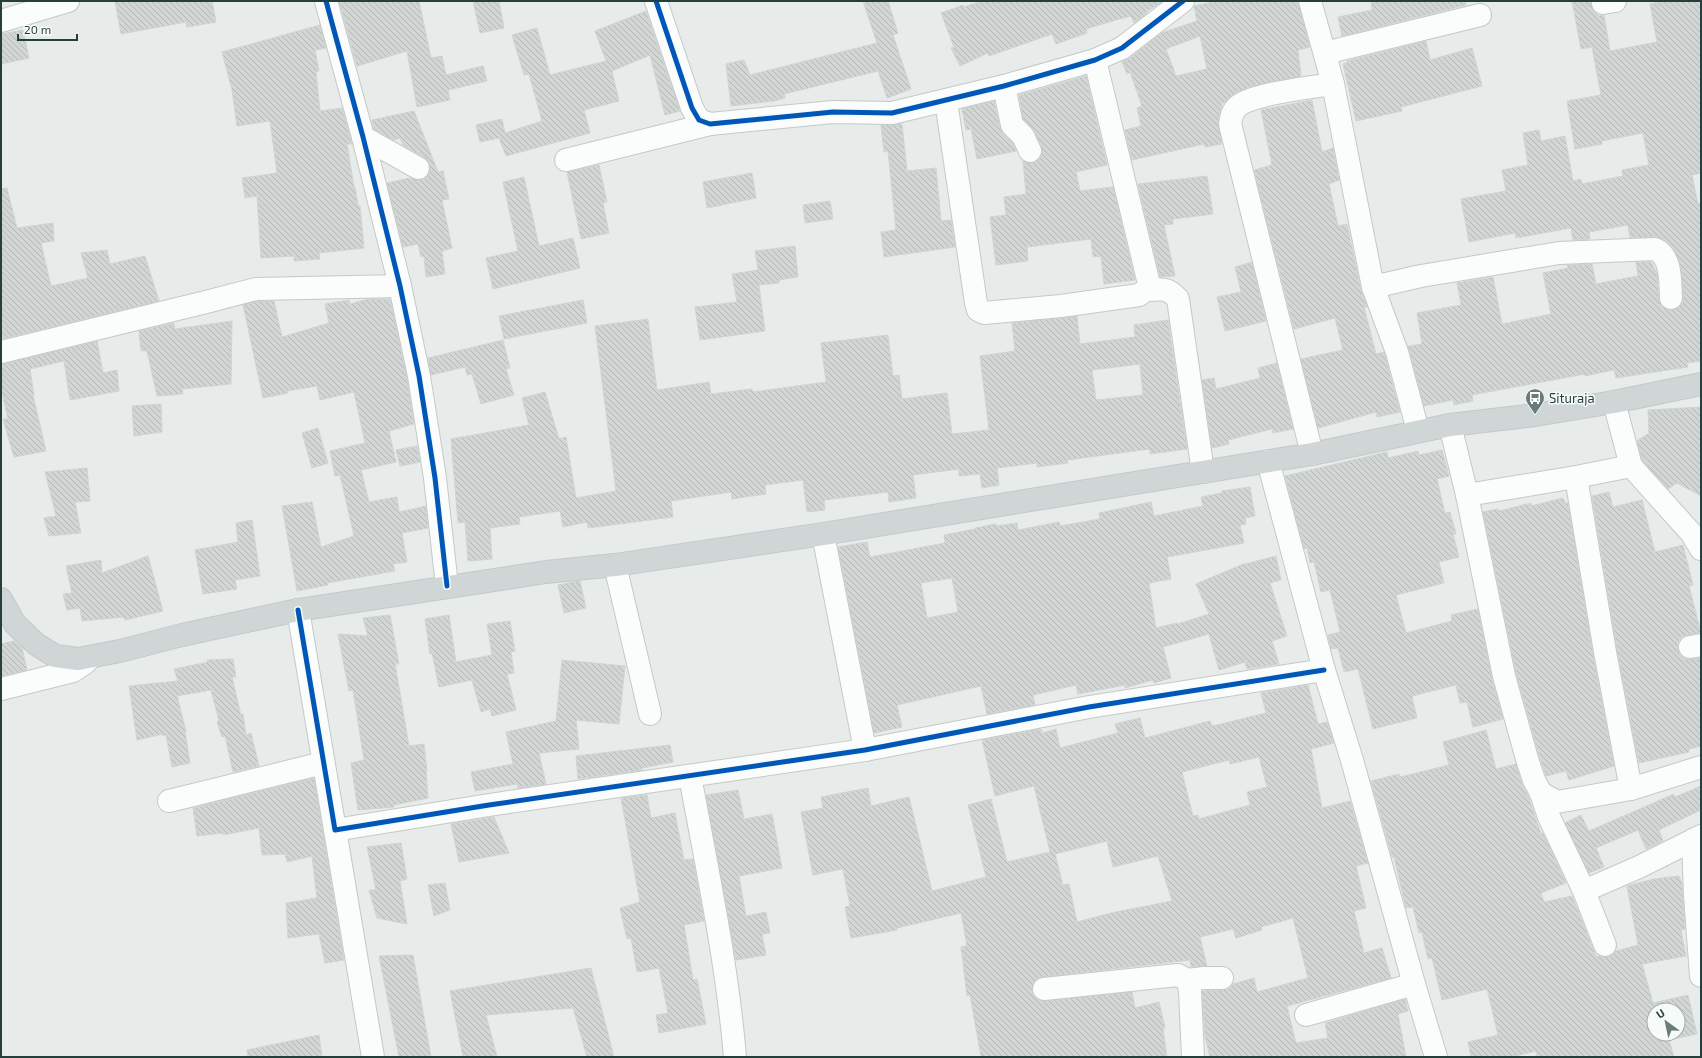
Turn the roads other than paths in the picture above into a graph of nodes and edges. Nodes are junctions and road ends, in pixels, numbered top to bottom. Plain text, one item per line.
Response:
1 (68, 1) edge
2 (326, 1) edge
3 (656, 1) edge
4 (1183, 1) edge
5 (1310, 1) edge
6 (1480, 15) dead end
7 (1, 21) edge
8 (1325, 53) junction
9 (1095, 60) junction
10 (1333, 84) junction
11 (1004, 86) junction
12 (946, 101) junction
13 (710, 124) junction
14 (363, 137) junction
15 (1030, 151) dead end
16 (566, 160) dead end
17 (418, 168) dead end
18 (400, 286) junction
19 (1373, 287) junction
20 (1146, 290) junction
21 (1671, 298) dead end
22 (1, 352) edge
23 (1701, 384) edge
24 (1614, 402) junction
25 (1450, 425) junction
26 (1418, 431) junction
27 (1312, 454) junction
28 (1268, 461) junction
29 (1631, 466) junction
30 (1203, 472) junction
31 (1576, 477) junction
32 (1467, 495) junction
33 (823, 534) junction
34 (1701, 548) edge
35 (615, 565) junction
36 (447, 586) junction
37 (1, 599) edge
38 (298, 610) junction
39 (91, 656) junction
40 (1324, 670) junction
41 (1, 689) edge
42 (650, 714) dead end
43 (865, 750) junction
44 (323, 763) junction
45 (1701, 767) edge
46 (690, 776) junction
47 (1631, 789) junction
48 (1541, 792) junction
49 (169, 801) dead end
50 (335, 830) junction
51 (1697, 838) edge
52 (1584, 891) junction
53 (1605, 945) dead end
54 (1701, 976) edge
55 (1222, 978) dead end
56 (1188, 980) junction
57 (1414, 984) junction
58 (1044, 989) dead end
59 (1306, 1015) dead end
60 (373, 1057) edge
61 (735, 1057) edge
62 (1193, 1057) edge
63 (1436, 1057) edge

1 - 7 street
2 - 14 street
3 - 13 street
4 - 9 street
5 - 8 street
6 - 8 street
8 - 10 street
9 - 11 street
9 - 20 street
10 - 19 street
10 - 27 street
11 - 12 street
11 - 15 street
12 - 13 street
12 - 20 street
13 - 16 street
14 - 17 street
14 - 18 street
18 - 22 street
18 - 36 street
19 - 21 street
19 - 26 street
20 - 30 street
23 - 24 main road
24 - 25 main road
24 - 29 street
25 - 26 main road
25 - 32 street
26 - 27 main road
27 - 28 main road
28 - 30 main road
28 - 40 street
29 - 31 street
29 - 34 street
30 - 33 main road
31 - 32 street
31 - 47 street
32 - 48 street
33 - 35 main road
33 - 43 street
35 - 36 main road
35 - 42 street
36 - 38 main road
37 - 39 main road
38 - 39 main road
38 - 44 street
39 - 41 street
40 - 43 street
40 - 57 street
43 - 46 street
44 - 49 street
44 - 50 street
45 - 47 street
46 - 50 street
46 - 61 street
47 - 48 street
48 - 52 street
50 - 60 street
51 - 52 street
51 - 54 street
52 - 53 street
55 - 56 street
56 - 58 street
56 - 62 street
57 - 59 street
57 - 63 street

